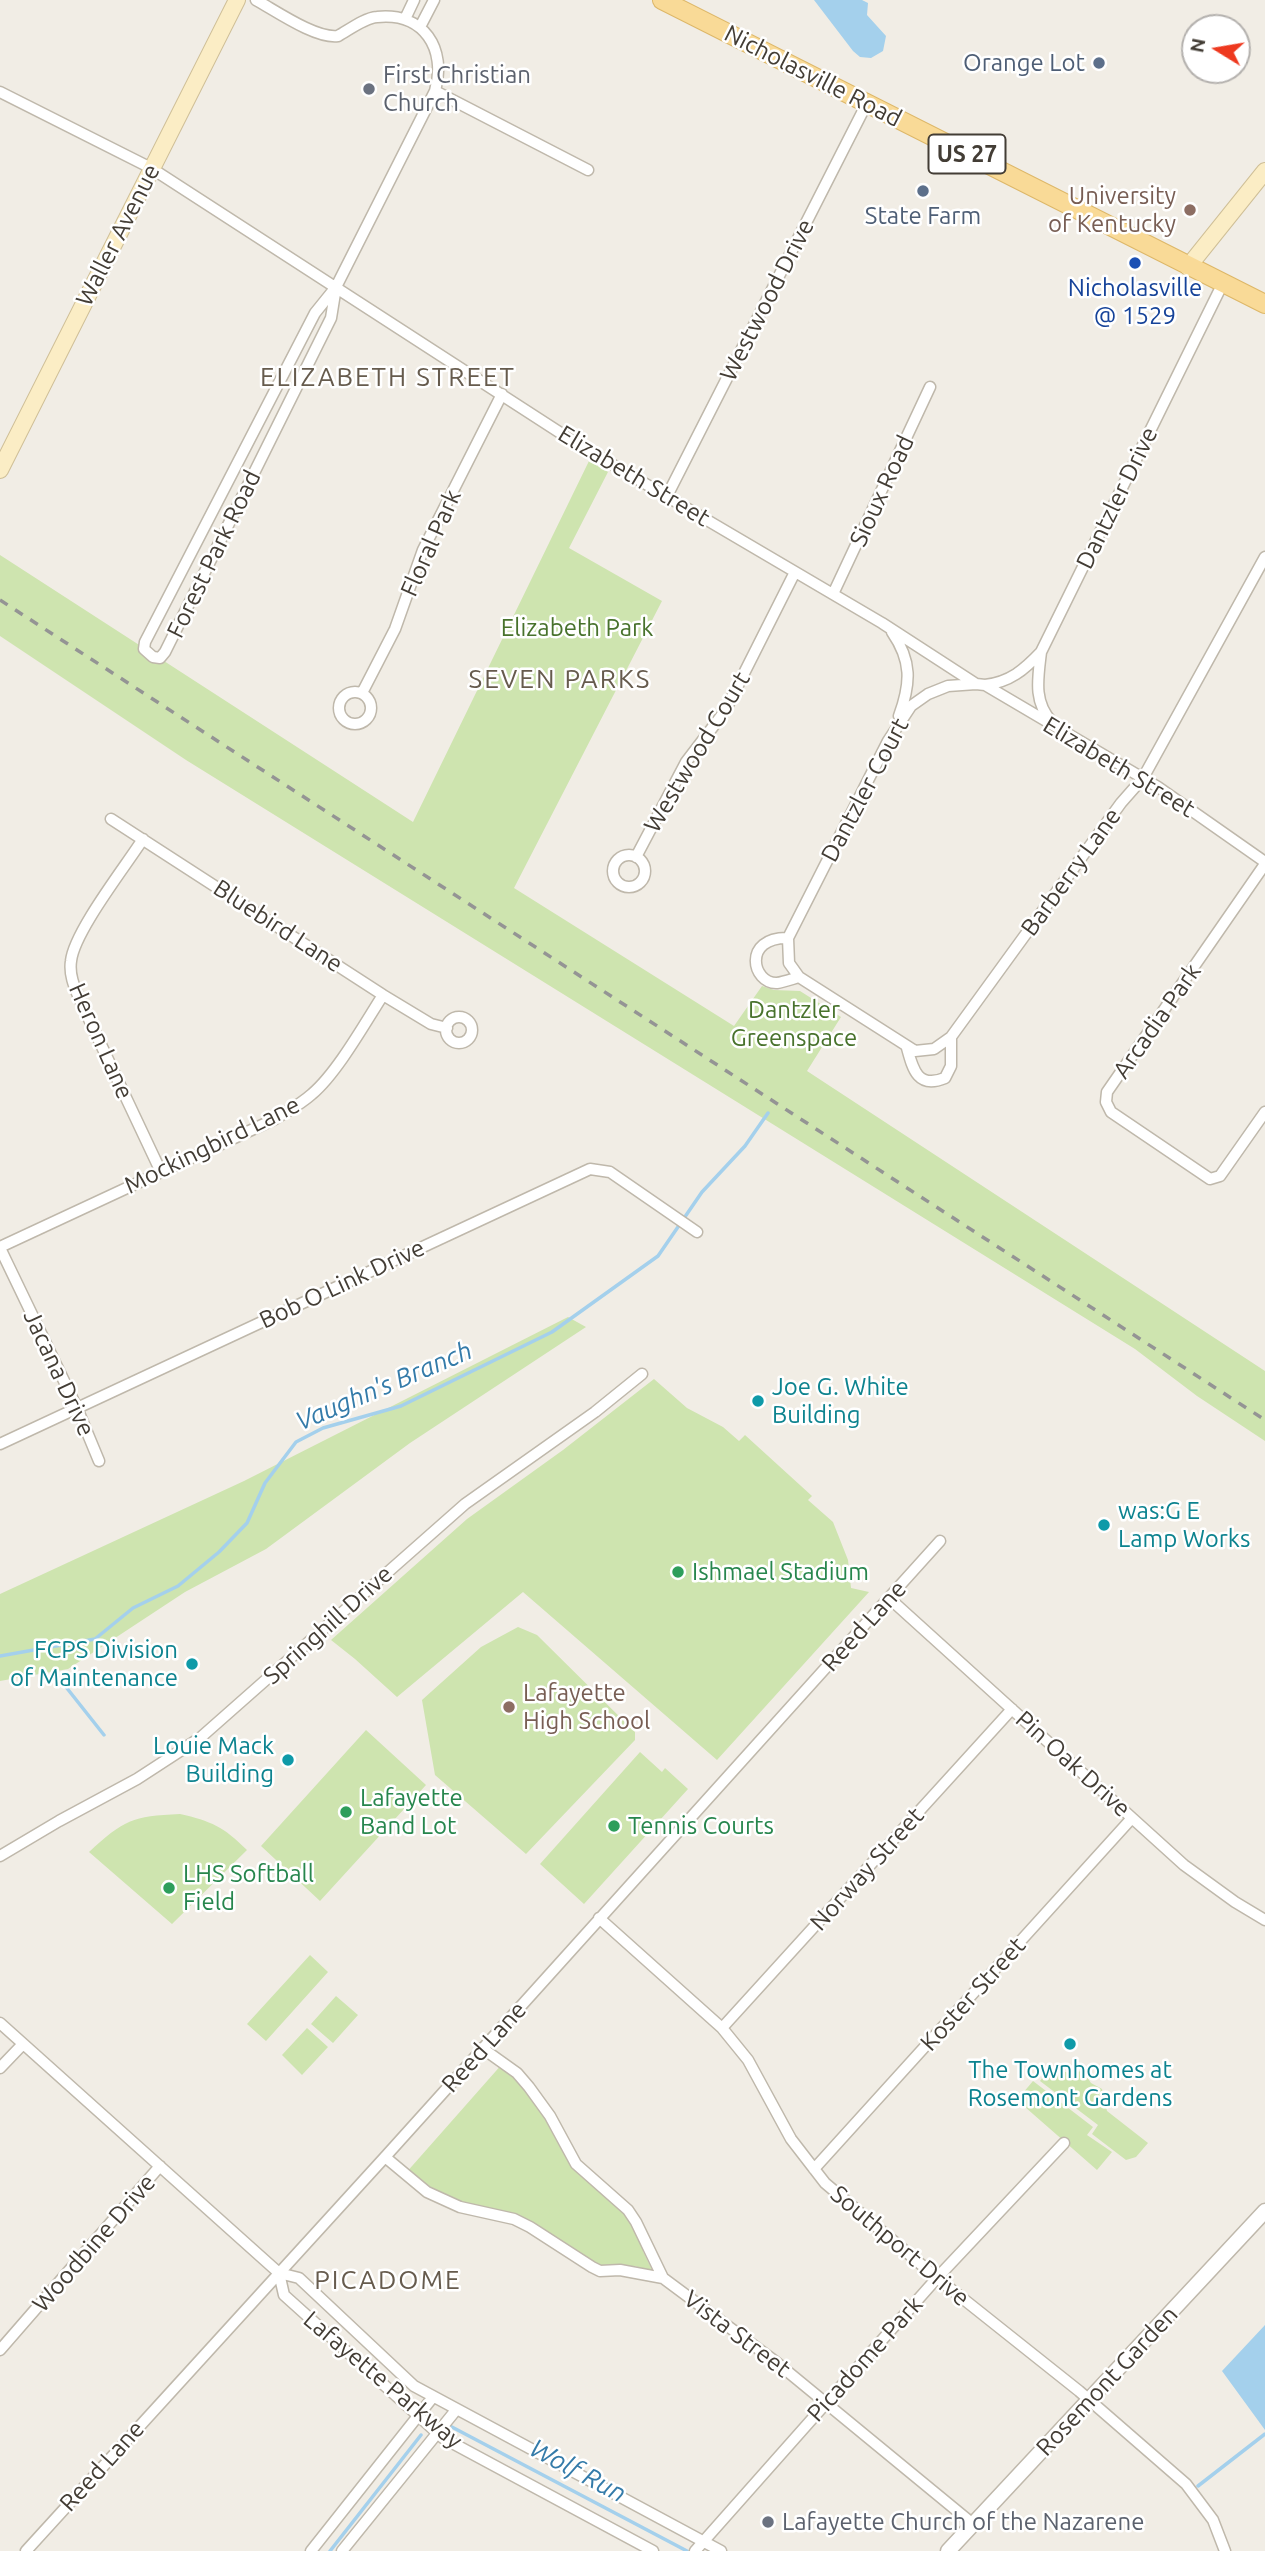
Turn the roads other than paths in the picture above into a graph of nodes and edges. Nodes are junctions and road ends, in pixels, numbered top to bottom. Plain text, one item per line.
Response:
1 (237, 0) edge
2 (257, 0) edge
3 (414, 0) edge
4 (434, 0) edge
5 (662, 0) edge
6 (405, 19) junction
7 (420, 27) junction
8 (0, 92) edge
9 (435, 92) junction
10 (867, 103) junction
11 (151, 168) junction
12 (588, 170) dead end
13 (1265, 170) edge
14 (1188, 267) junction
15 (1223, 284) junction
16 (336, 287) junction
17 (1265, 304) edge
18 (930, 387) dead end
19 (502, 394) junction
20 (2, 461) edge
21 (232, 475) junction
22 (248, 484) junction
23 (667, 496) junction
24 (1265, 557) edge
25 (795, 572) junction
26 (833, 594) junction
27 (888, 627) junction
28 (1041, 652) junction
29 (980, 685) junction
30 (362, 693) dead end
31 (1062, 732) junction
32 (888, 741) junction
33 (1143, 778) junction
34 (111, 819) dead end
35 (143, 839) junction
36 (636, 857) dead end
37 (1265, 863) edge
38 (788, 938) junction
39 (799, 977) junction
40 (383, 995) junction
41 (446, 1028) dead end
42 (951, 1037) junction
43 (908, 1048) junction
44 (1265, 1112) edge
45 (161, 1172) junction
46 (696, 1232) dead end
47 (0, 1248) edge
48 (642, 1374) dead end
49 (77, 1408) junction
50 (0, 1444) edge
51 (99, 1461) dead end
52 (940, 1541) dead end
53 (889, 1598) junction
54 (1012, 1709) junction
55 (1132, 1818) junction
56 (0, 1856) edge
57 (599, 1918) junction
58 (1265, 1920) edge
59 (0, 2023) edge
60 (722, 2028) junction
61 (23, 2044) junction
62 (482, 2048) junction
63 (0, 2068) edge
64 (1064, 2143) dead end
65 (385, 2157) junction
66 (160, 2166) junction
67 (814, 2169) junction
68 (1265, 2211) edge
69 (279, 2273) junction
70 (663, 2278) junction
71 (937, 2278) junction
72 (0, 2350) edge
73 (433, 2398) junction
74 (1089, 2400) junction
75 (825, 2403) junction
76 (456, 2410) junction
77 (418, 2416) junction
78 (438, 2433) junction
79 (973, 2524) junction
80 (699, 2546) edge
81 (26, 2551) edge
82 (311, 2551) edge
83 (342, 2551) edge
84 (653, 2551) edge
85 (721, 2551) edge
86 (948, 2551) edge
87 (1225, 2551) edge

1 - 11 main road, Waller Avenue
2 - 6 street
3 - 6 street
4 - 7 street
5 - 10 main road, Nicholasville Road / US 27
6 - 7 street
7 - 9 street
8 - 11 street, Elizabeth Street
9 - 12 street
9 - 16 street, Forest Park Road
10 - 14 main road, Nicholasville Road / US 27
10 - 23 street, Westwood Drive
11 - 16 street, Elizabeth Street
11 - 20 main road, Waller Avenue
13 - 14 main road
14 - 15 main road, Nicholasville Road / US 27
15 - 17 main road, Nicholasville Road / US 27
15 - 28 street, Dantzler Drive
16 - 19 street, Elizabeth Street
16 - 21 street, Forest Park Road
16 - 22 street, Forest Park Road
18 - 26 street, Sioux Road
19 - 23 street, Elizabeth Street
19 - 30 street, Floral Park
21 - 22 street
21 - 22 street, Forest Park Road
23 - 25 street, Elizabeth Street
24 - 33 street, Barberry Lane
25 - 26 street, Elizabeth Street
25 - 36 street, Westwood Court
26 - 27 street, Elizabeth Street
27 - 29 street, Elizabeth Street
27 - 32 street
28 - 29 street, Dantzler Drive
28 - 31 street
29 - 31 street, Elizabeth Street
29 - 32 street, Dantzler Court
31 - 33 street, Elizabeth Street
32 - 38 street, Dantzler Court
33 - 37 street, Elizabeth Street
33 - 42 street, Barberry Lane
34 - 35 street, Bluebird Lane
35 - 40 street, Bluebird Lane
35 - 45 street, Heron Lane
37 - 44 street, Arcadia Park
38 - 39 street
38 - 39 street
39 - 43 street
40 - 41 street, Bluebird Lane
40 - 45 street, Mockingbird Lane
42 - 43 street, Barberry Lane
42 - 43 street
45 - 47 street, Mockingbird Lane
46 - 49 street, Bob O Link Drive
47 - 49 street, Jacana Drive
48 - 56 street, Springhill Drive
49 - 50 street, Bob O Link Drive
49 - 51 street, Jacana Drive
52 - 53 street, Reed Lane
53 - 54 street, Pin Oak Drive
53 - 57 street, Reed Lane
54 - 55 street, Pin Oak Drive
54 - 60 street, Norway Street
55 - 58 street, Pin Oak Drive
55 - 67 street, Koster Street
57 - 60 street, Southport Drive
57 - 62 street, Reed Lane
59 - 61 street, Lafayette Parkway
60 - 67 street, Southport Drive
61 - 63 street
61 - 66 street, Lafayette Parkway
62 - 65 street, Reed Lane
62 - 70 street
64 - 71 street, Picadome Park
65 - 69 street, Reed Lane
65 - 70 street
66 - 69 street, Lafayette Parkway
66 - 72 street, Woodbine Drive
67 - 71 street, Southport Drive
68 - 74 street, Rosemont Garden
69 - 73 street, Lafayette Parkway
69 - 77 street, Lafayette Parkway
69 - 81 street, Reed Lane
70 - 75 street, Vista Street
71 - 74 street, Southport Drive
71 - 75 street, Picadome Park
73 - 76 street, Lafayette Parkway
73 - 77 street
74 - 79 street, Rosemont Garden
74 - 87 street, Southport Drive
75 - 79 street, Vista Street
75 - 80 street, Picadome Park
76 - 78 street
76 - 80 street, Lafayette Parkway
77 - 78 street, Lafayette Parkway
77 - 82 street
78 - 83 street
78 - 84 street, Lafayette Parkway
79 - 86 street, Rosemont Garden
80 - 85 street, Lafayette Parkway

